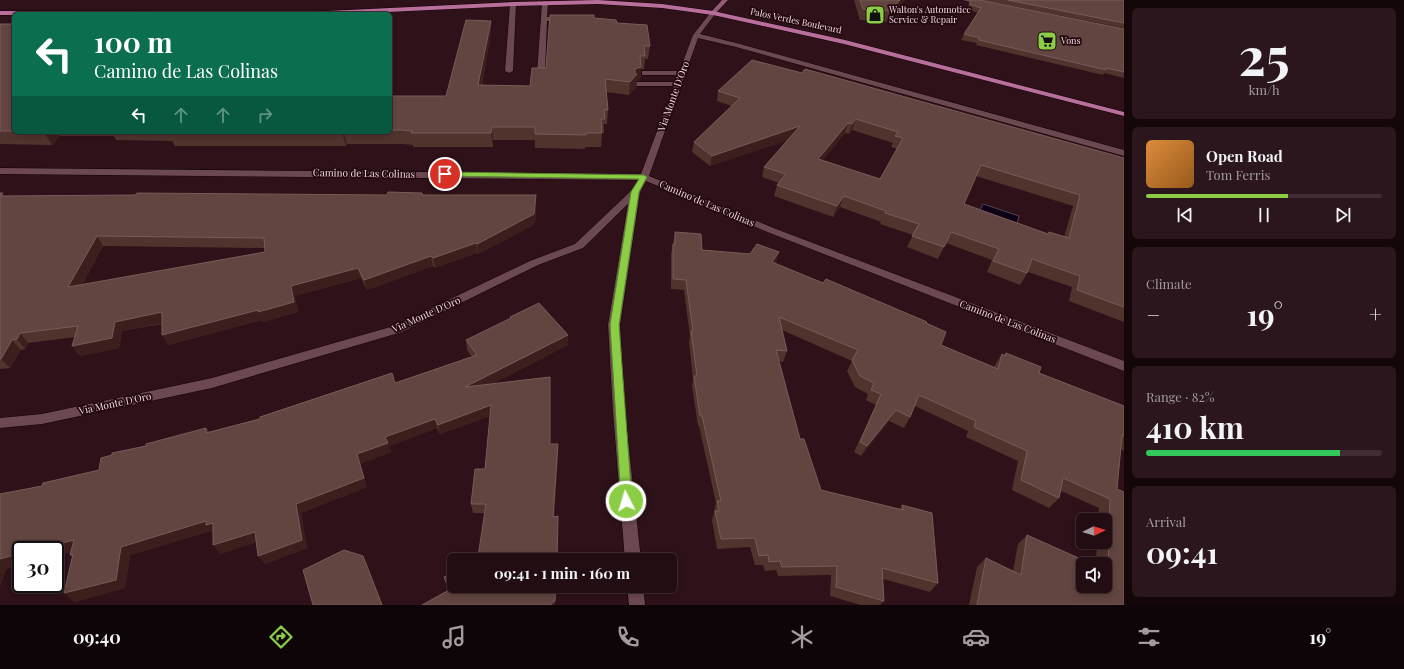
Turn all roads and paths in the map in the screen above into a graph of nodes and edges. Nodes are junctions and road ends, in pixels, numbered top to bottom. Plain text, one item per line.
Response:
1 (725, 0) edge
2 (965, 0) edge
3 (545, 3) junction
4 (513, 4) junction
5 (993, 6) edge
6 (347, 12) edge
7 (0, 13) edge
8 (12, 13) edge
9 (713, 13) junction
10 (544, 19) junction
11 (569, 19) edge
12 (696, 35) junction
13 (509, 71) dead end
14 (541, 73) edge
15 (645, 73) edge
16 (682, 73) junction
17 (638, 84) edge
18 (677, 84) junction
19 (1124, 114) edge
20 (1124, 154) edge
21 (0, 171) edge
22 (644, 177) junction
23 (635, 192) junction
24 (1124, 366) edge
25 (0, 422) edge
26 (632, 553) edge
27 (636, 593) edge
28 (637, 605) edge

1 - 9 main road
2 - 5 street
3 - 4 main road, Palos Verdes Boulevard
3 - 9 main road, Palos Verdes Boulevard
3 - 10 street
4 - 6 main road, Palos Verdes Boulevard
4 - 13 street
7 - 8 main road, Palos Verdes Boulevard
9 - 12 street, Via Monte D'Oro
9 - 19 main road, Palos Verdes Boulevard
10 - 11 street
10 - 14 street
12 - 16 street, Via Monte D'Oro
12 - 20 street
15 - 16 street
16 - 18 street, Via Monte D'Oro
17 - 18 street
18 - 22 street, Via Monte D'Oro
21 - 22 street, Camino de Las Colinas
22 - 23 street, Via Monte D'Oro
22 - 24 street, Camino de Las Colinas
23 - 25 street, Via Monte D'Oro
23 - 26 street
27 - 28 street

